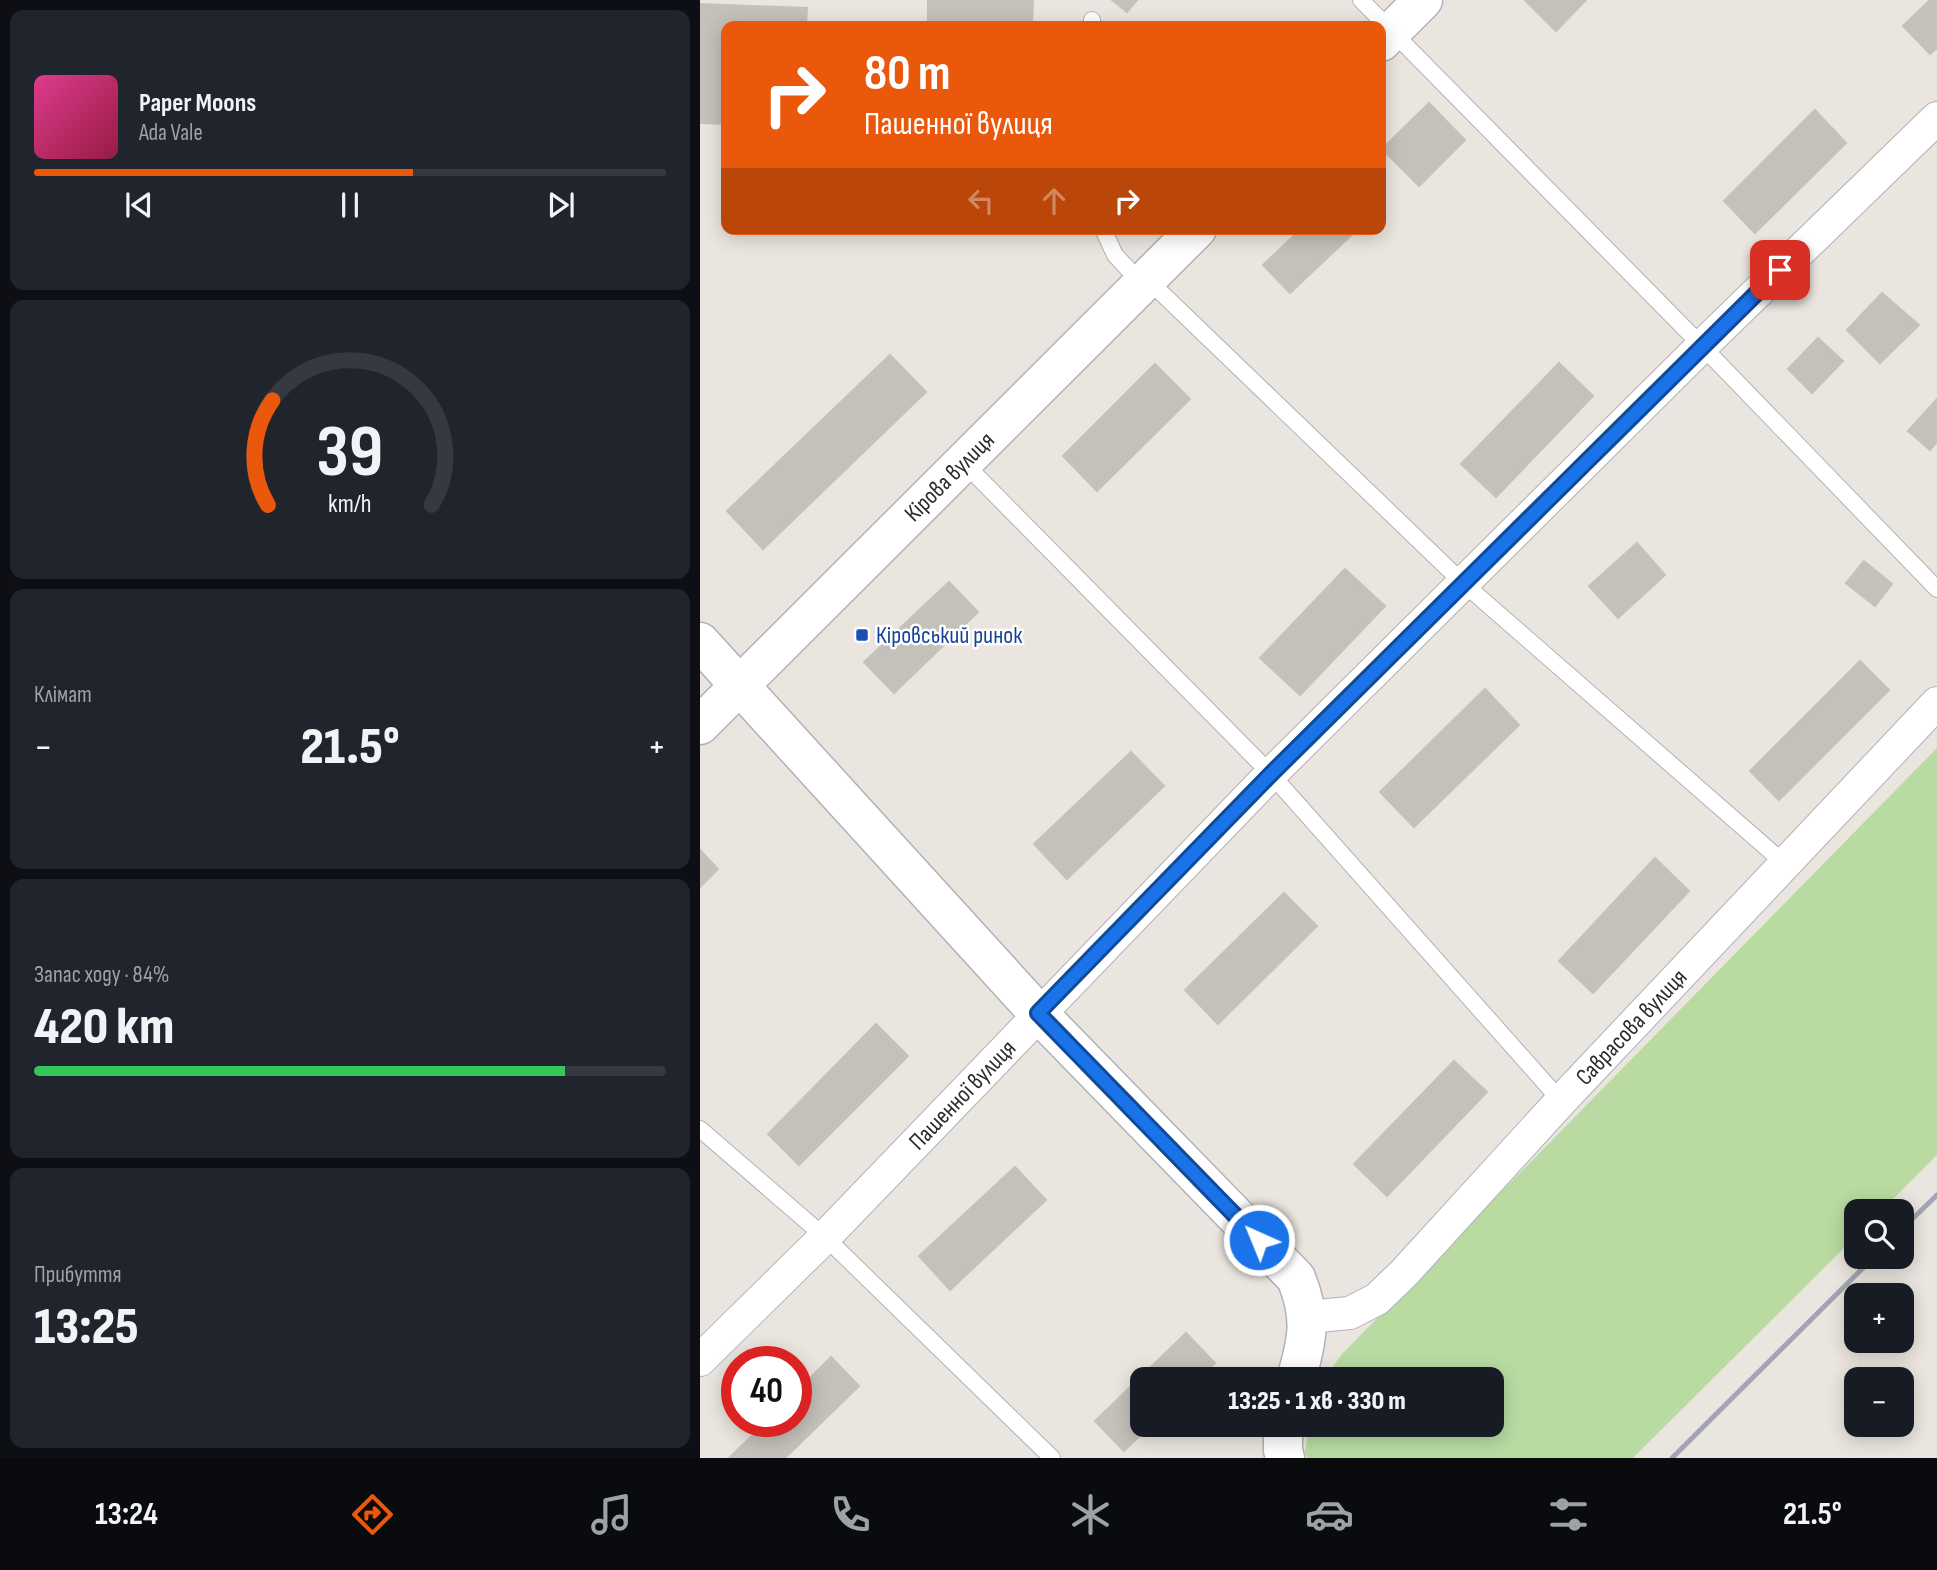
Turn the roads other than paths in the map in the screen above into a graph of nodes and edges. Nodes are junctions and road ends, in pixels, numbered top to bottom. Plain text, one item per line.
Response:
1 (1361, 0) edge
2 (1423, 0) edge
3 (1375, 21) edge
4 (1386, 37) edge
5 (1937, 118) edge
6 (1106, 235) edge
7 (1191, 235) edge
8 (1145, 282) junction
9 (1702, 346) junction
10 (963, 462) junction
11 (1462, 582) junction
12 (1937, 589) edge
13 (700, 642) edge
14 (741, 684) junction
15 (1937, 703) edge
16 (700, 725) edge
17 (1271, 774) junction
18 (1784, 863) junction
19 (1038, 1013) junction
20 (1561, 1101) junction
21 (700, 1129) edge
22 (825, 1237) junction
23 (1307, 1317) junction
24 (700, 1360) edge
25 (1299, 1367) edge
26 (1283, 1437) edge
27 (1052, 1458) edge
28 (1285, 1458) edge

1 - 3 lane
2 - 4 street
4 - 9 lane
5 - 9 street, Пашенної вулиця
6 - 8 lane
7 - 8 street, Кірова вулиця
8 - 10 street, Кірова вулиця
8 - 11 lane
9 - 11 street, Пашенної вулиця
9 - 12 lane
10 - 14 street, Кірова вулиця
10 - 17 lane
11 - 17 street, Пашенної вулиця
11 - 18 lane
13 - 14 street
14 - 16 street, Кірова вулиця
14 - 19 street
15 - 18 street, Саврасова вулиця
17 - 19 street, Пашенної вулиця
17 - 20 lane
18 - 20 street, Саврасова вулиця
19 - 22 street, Пашенної вулиця
19 - 23 street
20 - 23 street, Саврасова вулиця
21 - 22 lane
22 - 24 street, Пашенної вулиця
22 - 27 lane
23 - 25 street
26 - 28 street

